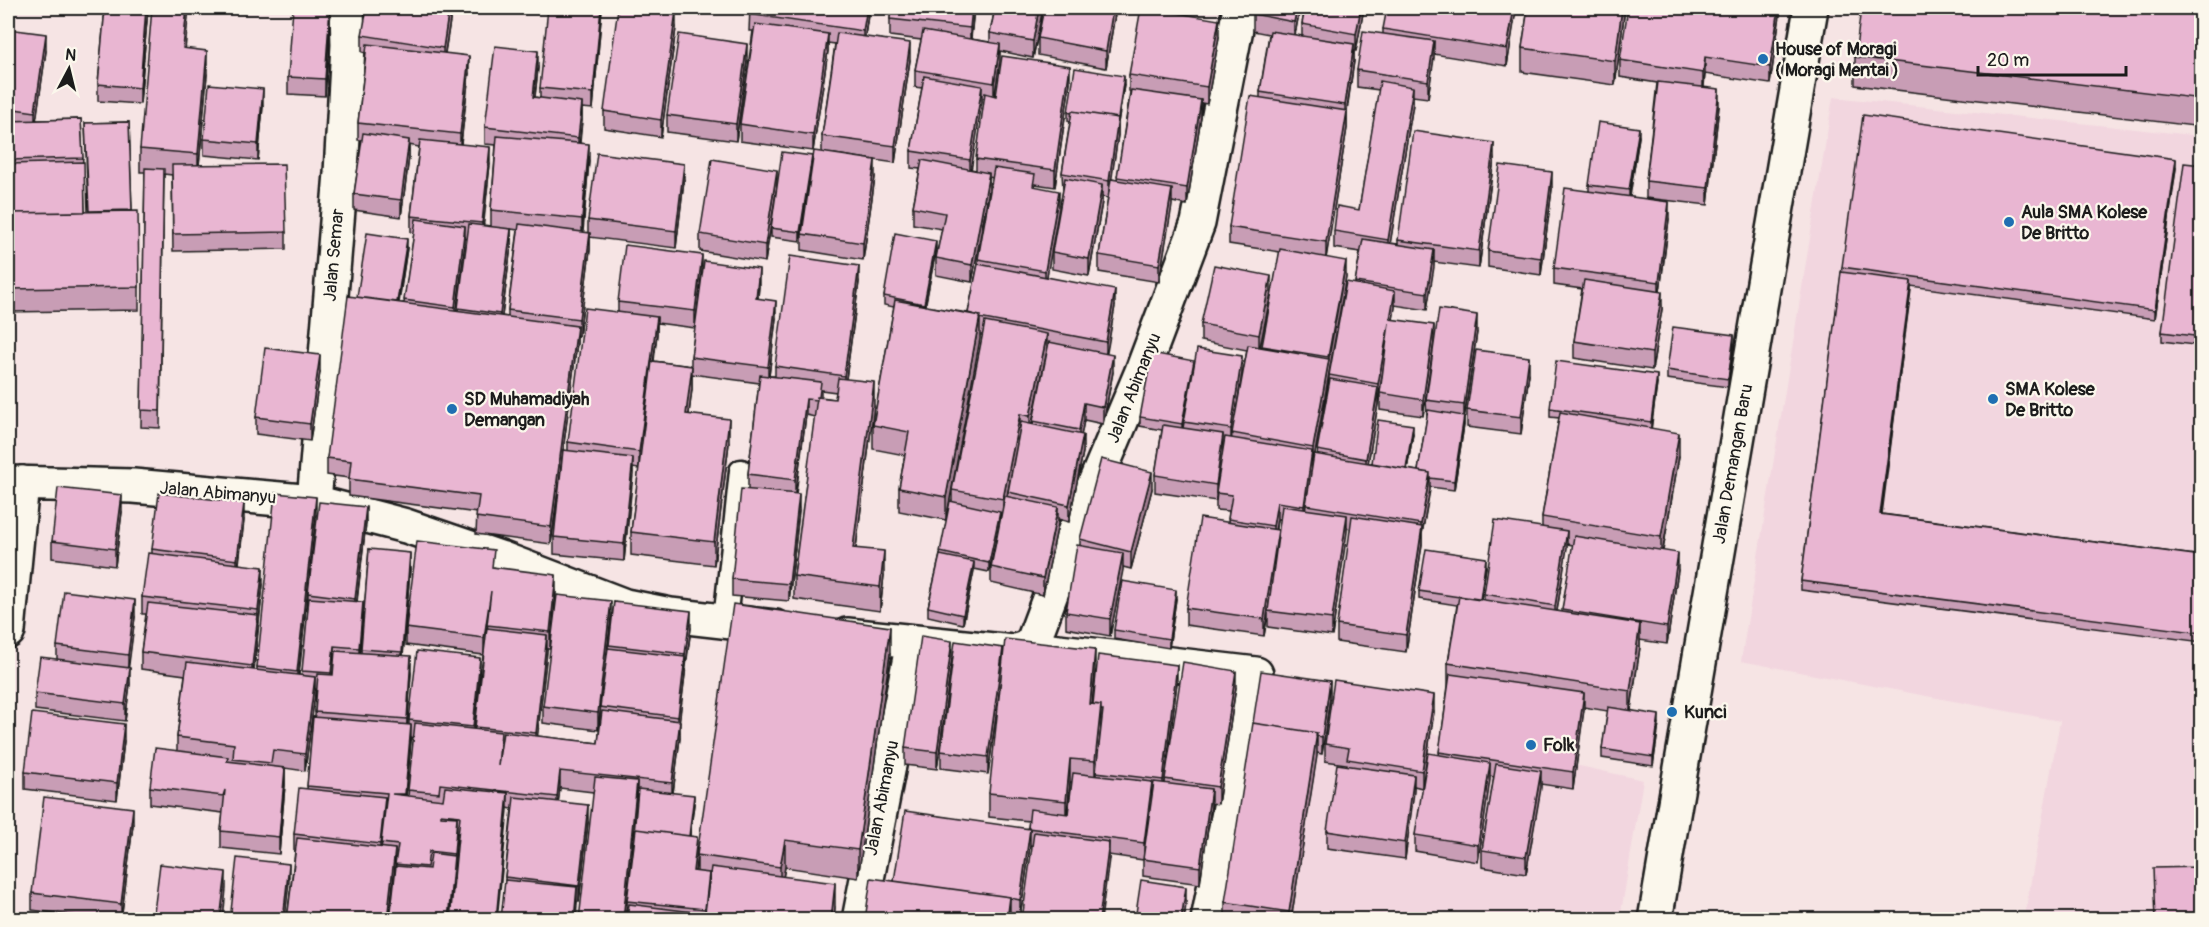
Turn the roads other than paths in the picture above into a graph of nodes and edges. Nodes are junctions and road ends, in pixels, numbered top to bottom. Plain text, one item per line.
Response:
1 (347, 8) edge
2 (1240, 8) edge
3 (1811, 8) edge
4 (741, 471) dead end
5 (15, 483) edge
6 (314, 502) junction
7 (725, 621) junction
8 (8, 631) edge
9 (913, 642) junction
10 (1028, 647) junction
11 (859, 920) edge
12 (1208, 920) edge
13 (1655, 920) edge

1 - 6 street, Jalan Semar
2 - 10 street, Jalan Abimanyu
3 - 13 street, Jalan Demangan Baru
4 - 7 lane
5 - 6 street, Jalan Abimanyu
5 - 8 street
6 - 7 street, Jalan Abimanyu
7 - 9 street, Jalan Abimanyu
9 - 10 street, Jalan Abimanyu
9 - 11 street, Jalan Abimanyu
10 - 12 street

